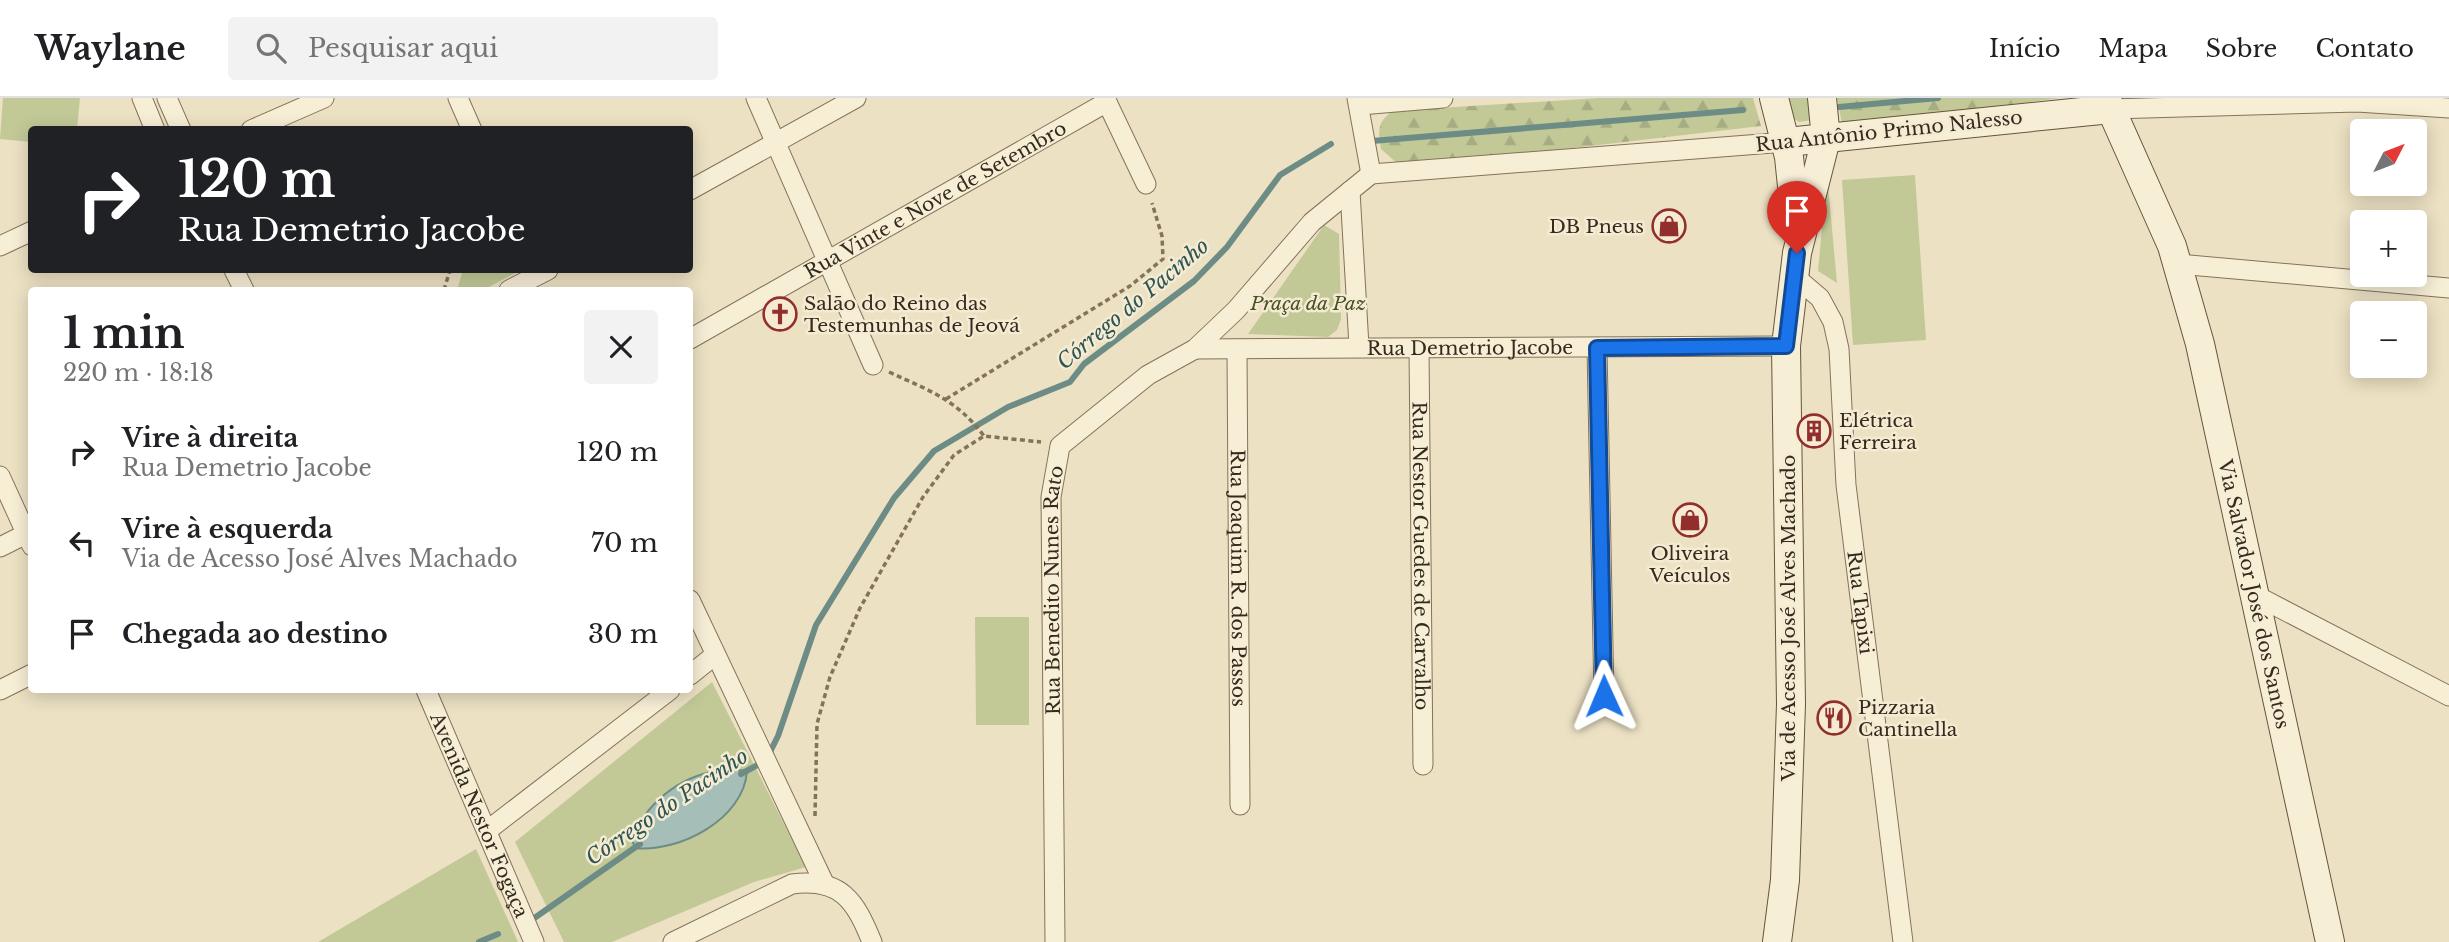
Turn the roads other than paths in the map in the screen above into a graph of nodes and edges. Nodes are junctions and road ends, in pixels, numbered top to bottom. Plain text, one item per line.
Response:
1 (142, 98) edge
2 (167, 98) edge
3 (324, 98) edge
4 (458, 98) edge
5 (756, 98) edge
6 (856, 98) edge
7 (1443, 98) edge
8 (1774, 98) edge
9 (1822, 98) edge
10 (1106, 100) edge
11 (1359, 102) edge
12 (2108, 102) edge
13 (2449, 108) edge
14 (153, 126) edge
15 (179, 126) edge
16 (260, 126) edge
17 (470, 126) edge
18 (1784, 134) junction
19 (1826, 134) junction
20 (776, 142) junction
21 (1371, 174) junction
22 (1146, 184) road end
23 (693, 188) edge
24 (1350, 191) junction
25 (28, 233) edge
26 (0, 246) edge
27 (2175, 255) junction
28 (827, 261) junction
29 (1795, 264) junction
30 (543, 276) edge
31 (516, 287) edge
32 (2449, 288) edge
33 (693, 337) edge
34 (1359, 346) junction
35 (1786, 346) junction
36 (1419, 348) junction
37 (1597, 348) junction
38 (1195, 349) junction
39 (1237, 349) junction
40 (873, 365) road end
41 (0, 476) edge
42 (28, 533) edge
43 (28, 538) edge
44 (0, 547) edge
45 (2255, 595) junction
46 (693, 607) edge
47 (715, 655) junction
48 (693, 673) edge
49 (28, 676) edge
50 (0, 690) edge
51 (427, 693) edge
52 (666, 693) edge
53 (1604, 696) dead end
54 (2449, 696) edge
55 (1423, 765) dead end
56 (1240, 805) dead end
57 (488, 830) junction
58 (825, 885) junction
59 (694, 937) edge
60 (532, 938) edge
61 (673, 942) edge
62 (872, 942) edge
63 (1055, 942) edge
64 (1777, 942) edge
65 (1903, 942) edge
66 (2330, 942) edge

1 - 14 street
2 - 15 street
3 - 16 street
4 - 17 street
5 - 20 street
6 - 20 street
7 - 11 street
8 - 18 street
9 - 19 street
10 - 22 street
10 - 28 street, Rua Vinte e Nove de Setembro
11 - 21 street
12 - 13 street, Rua Antônio Primo Nalesso
12 - 19 street, Rua Antônio Primo Nalesso
12 - 27 street, Via Salvador José dos Santos
18 - 19 street, Rua Antônio Primo Nalesso
18 - 21 street, Rua Antônio Primo Nalesso
18 - 29 street
19 - 29 street
20 - 23 street
20 - 28 street
21 - 24 street, Rua Benedito Nunes Rato
24 - 34 street
24 - 38 street, Rua Benedito Nunes Rato
25 - 26 street
27 - 32 street
27 - 45 street, Via Salvador José dos Santos
28 - 33 street, Rua Vinte e Nove de Setembro
28 - 40 street
29 - 35 street, Via de Acesso José Alves Machado
29 - 65 street, Rua Tapixi
30 - 31 street
34 - 36 street, Rua Demetrio Jacobe
34 - 39 street, Rua Demetrio Jacobe
35 - 37 street, Rua Demetrio Jacobe
35 - 64 street, Via de Acesso José Alves Machado
36 - 37 street, Rua Demetrio Jacobe
36 - 55 street, Rua Nestor Guedes de Carvalho
37 - 53 street
38 - 39 street, Rua Demetrio Jacobe
38 - 63 street, Rua Benedito Nunes Rato
39 - 56 street, Rua Joaquim R. dos Passos
41 - 42 street
43 - 44 street
45 - 54 street
45 - 66 street, Via Salvador José dos Santos
46 - 47 street
47 - 48 street
47 - 58 street
49 - 50 street
51 - 57 street, Avenida Nestor Fogaça
52 - 57 street
57 - 60 street, Avenida Nestor Fogaça
58 - 59 street
58 - 62 street
59 - 61 street

